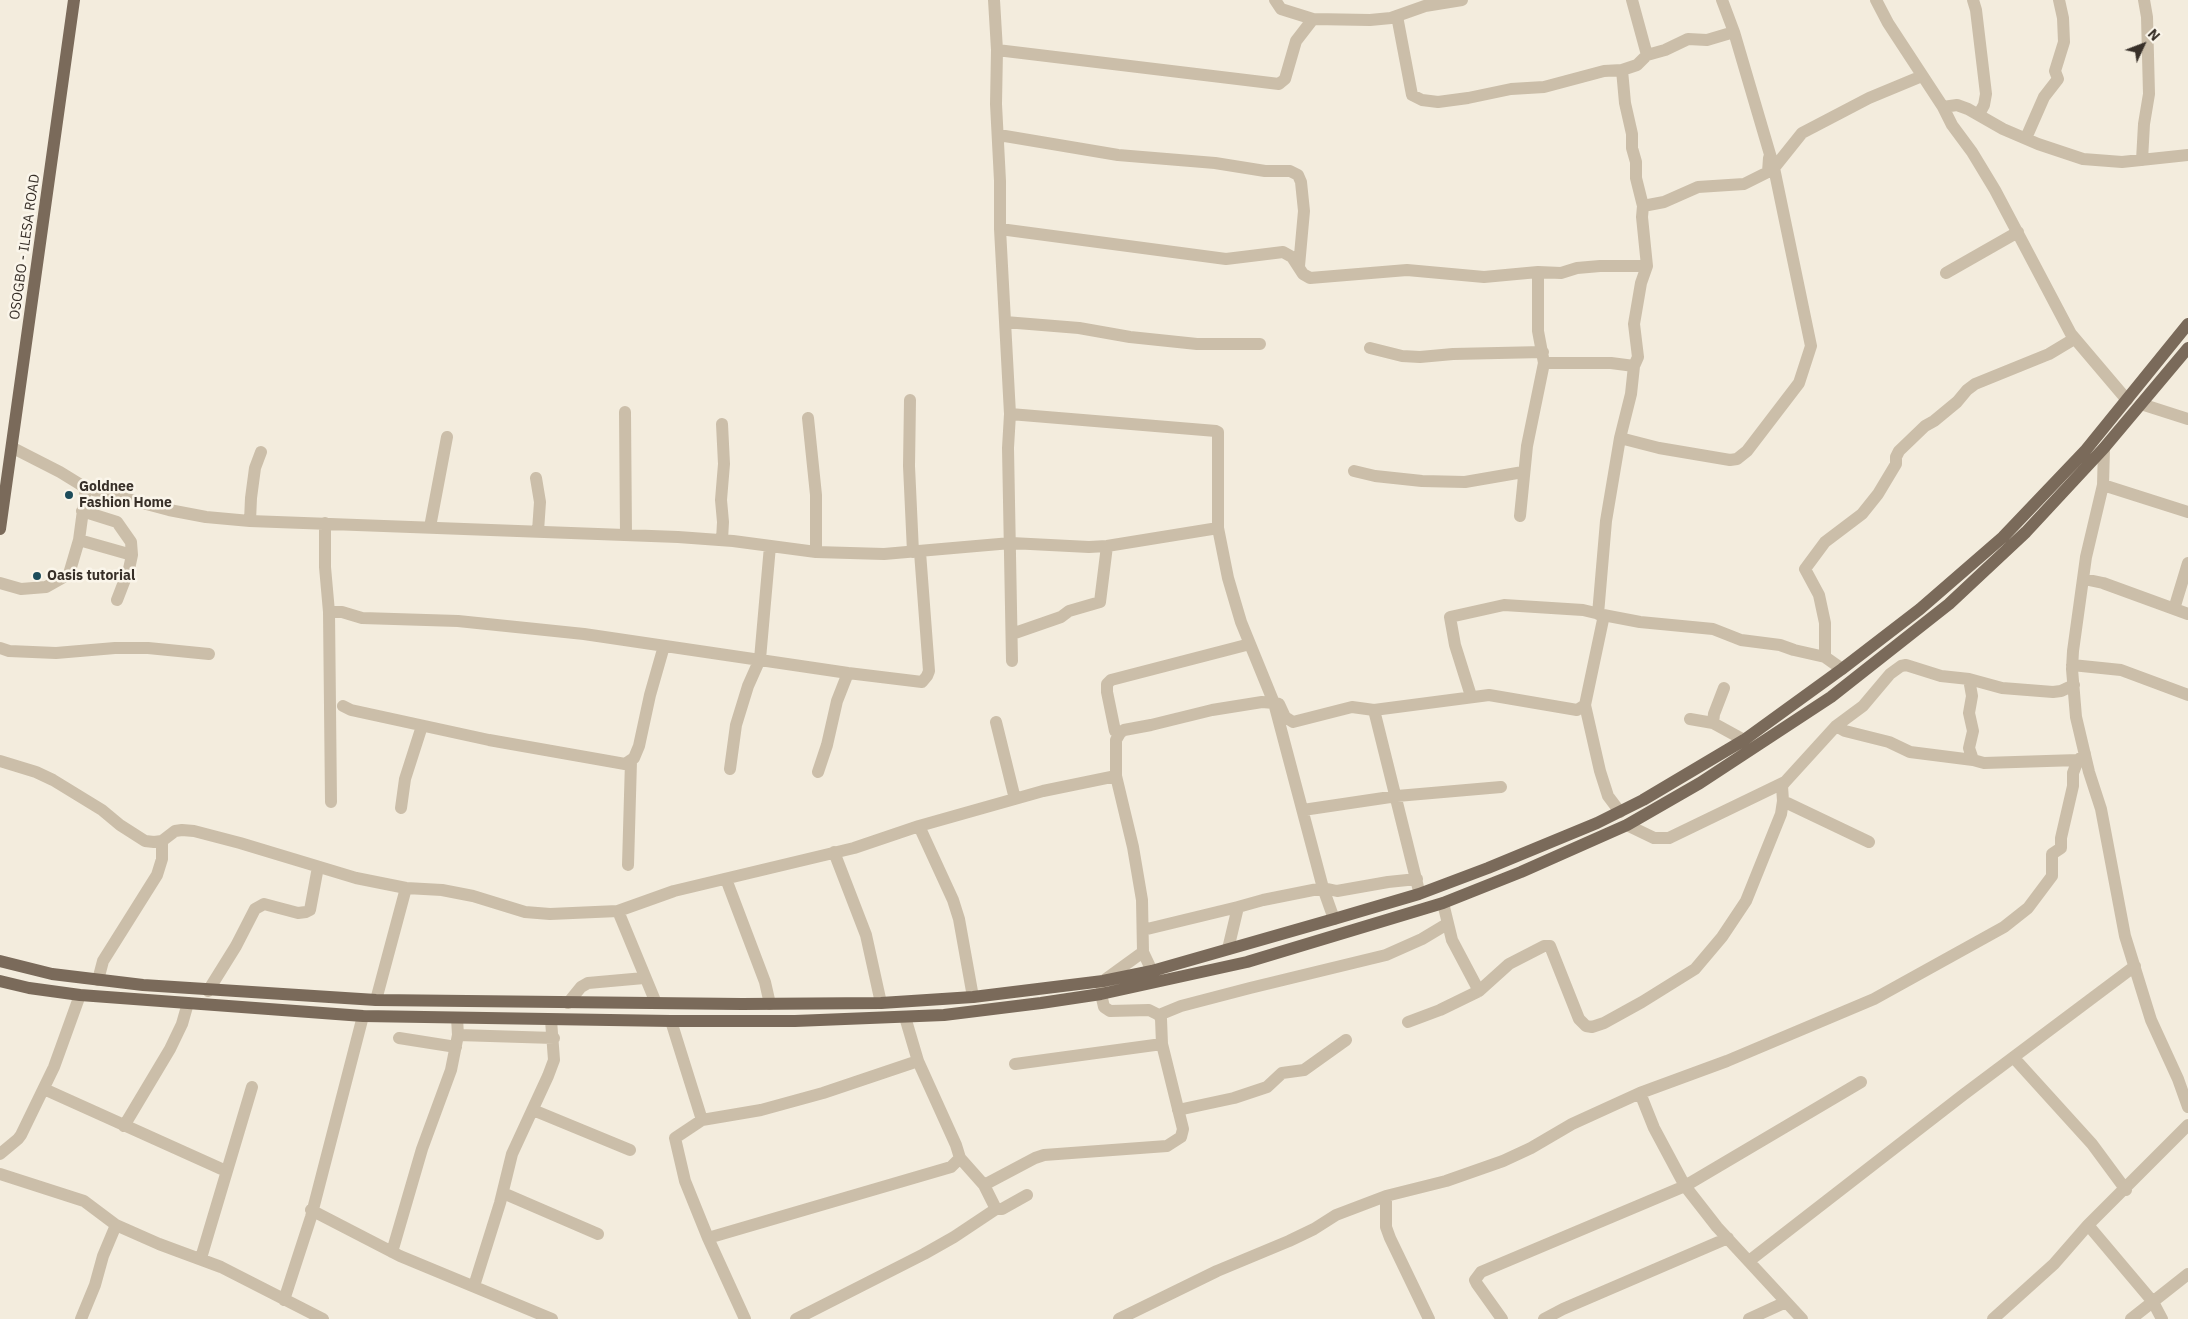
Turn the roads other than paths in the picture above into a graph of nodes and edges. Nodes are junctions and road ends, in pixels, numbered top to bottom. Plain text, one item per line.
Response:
1 (74, 0) edge
2 (994, 0) edge
3 (1275, 0) edge
4 (1462, 0) edge
5 (1632, 0) edge
6 (1722, 0) edge
7 (1876, 0) edge
8 (1972, 0) edge
9 (2059, 0) edge
10 (2144, 0) edge
11 (1397, 16) junction
12 (1313, 19) junction
13 (1734, 32) junction
14 (997, 50) junction
15 (1647, 55) junction
16 (1622, 70) junction
17 (1922, 76) junction
18 (1943, 107) junction
19 (1979, 114) junction
20 (998, 135) junction
21 (2026, 138) junction
22 (2188, 155) edge
23 (1770, 156) junction
24 (2142, 160) junction
25 (1774, 168) junction
26 (1643, 206) junction
27 (1000, 230) junction
28 (2018, 232) junction
29 (1299, 266) junction
30 (1647, 266) junction
31 (1538, 272) junction
32 (1946, 273) dead end
33 (1005, 322) junction
34 (2188, 324) edge
35 (2074, 339) junction
36 (1260, 344) dead end
37 (1370, 348) dead end
38 (2188, 348) edge
39 (1543, 357) junction
40 (1634, 366) junction
41 (910, 400) dead end
42 (2127, 400) junction
43 (2141, 404) junction
44 (625, 412) dead end
45 (1010, 414) junction
46 (808, 418) dead end
47 (2188, 419) edge
48 (722, 424) dead end
49 (446, 437) dead end
50 (1620, 438) junction
51 (13, 448) junction
52 (2104, 448) junction
53 (261, 452) dead end
54 (1354, 471) dead end
55 (1523, 472) junction
56 (536, 478) dead end
57 (2103, 485) junction
58 (86, 488) junction
59 (82, 510) junction
60 (2188, 512) edge
61 (1520, 516) dead end
62 (250, 521) junction
63 (325, 523) junction
64 (430, 527) junction
65 (1218, 528) junction
66 (0, 529) edge
67 (538, 531) junction
68 (626, 535) junction
69 (79, 540) junction
70 (722, 540) junction
71 (1011, 543) junction
72 (770, 546) junction
73 (1107, 546) junction
74 (816, 552) junction
75 (916, 552) junction
76 (132, 555) junction
77 (2188, 562) edge
78 (2084, 579) junction
79 (0, 583) edge
80 (117, 600) dead end
81 (2174, 610) junction
82 (329, 612) junction
83 (2188, 614) edge
84 (1604, 615) junction
85 (1012, 634) junction
86 (1250, 644) junction
87 (664, 646) junction
88 (0, 648) edge
89 (210, 654) dead end
90 (1825, 657) junction
91 (760, 659) junction
92 (1012, 661) dead end
93 (2072, 665) junction
94 (1842, 670) junction
95 (848, 674) junction
96 (1969, 679) junction
97 (2074, 684) junction
98 (1724, 688) dead end
99 (2188, 695) edge
100 (1471, 696) junction
101 (1274, 703) junction
102 (1585, 705) junction
103 (343, 706) dead end
104 (1374, 710) junction
105 (1690, 719) dead end
106 (996, 722) dead end
107 (1713, 723) junction
108 (422, 726) junction
109 (1836, 726) junction
110 (1120, 733) junction
111 (1744, 740) junction
112 (2081, 757) junction
113 (1974, 760) junction
114 (0, 761) edge
115 (631, 761) junction
116 (730, 769) dead end
117 (818, 772) dead end
118 (1116, 776) junction
119 (1785, 782) junction
120 (1501, 787) dead end
121 (1396, 796) junction
122 (1015, 799) junction
123 (1783, 801) junction
124 (331, 802) dead end
125 (401, 808) dead end
126 (1303, 810) junction
127 (1620, 812) junction
128 (1627, 825) junction
129 (919, 826) junction
130 (162, 841) junction
131 (1869, 842) dead end
132 (834, 852) junction
133 (628, 864) dead end
134 (318, 867) junction
135 (726, 879) junction
136 (1417, 880) junction
137 (406, 888) junction
138 (1323, 888) junction
139 (1419, 894) junction
140 (1443, 903) junction
141 (1238, 907) junction
142 (618, 911) junction
143 (1334, 919) junction
144 (1448, 924) junction
145 (1143, 930) junction
146 (1228, 949) junction
147 (1143, 952) junction
148 (0, 961) edge
149 (2136, 966) junction
150 (1152, 971) junction
151 (644, 978) junction
152 (98, 980) junction
153 (0, 981) edge
154 (1103, 981) junction
155 (208, 991) junction
156 (1479, 991) junction
157 (1101, 994) junction
158 (80, 995) junction
159 (973, 997) junction
160 (376, 1000) junction
161 (188, 1003) junction
162 (568, 1003) junction
163 (656, 1003) junction
164 (881, 1003) junction
165 (770, 1004) junction
166 (1159, 1015) junction
167 (363, 1016) junction
168 (905, 1017) junction
169 (457, 1018) junction
170 (551, 1020) junction
171 (671, 1021) junction
172 (1408, 1022) dead end
173 (399, 1038) dead end
174 (554, 1038) junction
175 (1346, 1040) dead end
176 (457, 1041) junction
177 (1162, 1044) junction
178 (2014, 1058) junction
179 (918, 1061) junction
180 (1015, 1064) dead end
181 (2188, 1070) edge
182 (2178, 1079) junction
183 (1861, 1082) dead end
184 (252, 1087) dead end
185 (44, 1089) junction
186 (1640, 1092) junction
187 (2188, 1107) edge
188 (534, 1110) junction
189 (1178, 1110) junction
190 (702, 1120) junction
191 (2188, 1125) edge
192 (124, 1126) junction
193 (630, 1150) dead end
194 (0, 1154) edge
195 (960, 1158) junction
196 (226, 1171) junction
197 (0, 1174) edge
198 (984, 1185) junction
199 (1685, 1186) junction
200 (2126, 1190) junction
201 (503, 1193) junction
202 (1027, 1195) dead end
203 (1386, 1196) junction
204 (996, 1209) junction
205 (311, 1210) junction
206 (116, 1225) junction
207 (2088, 1225) junction
208 (598, 1234) dead end
209 (708, 1238) junction
210 (1728, 1238) junction
211 (392, 1252) junction
212 (201, 1258) junction
213 (1749, 1261) junction
214 (2188, 1274) edge
215 (474, 1286) junction
216 (284, 1300) junction
217 (1786, 1302) junction
218 (2153, 1302) junction
219 (81, 1319) edge
220 (323, 1319) edge
221 (552, 1319) edge
222 (745, 1319) edge
223 (796, 1319) edge
224 (1119, 1319) edge
225 (1430, 1319) edge
226 (1502, 1319) edge
227 (1544, 1319) edge
228 (1749, 1319) edge
229 (1802, 1319) edge
230 (1993, 1319) edge
231 (2131, 1319) edge
232 (2162, 1319) edge

1 - 51 main road, OSOGBO - ILESA ROAD
2 - 14 street
3 - 12 street
4 - 11 street
5 - 15 street
6 - 13 street
7 - 17 street
8 - 19 street
9 - 21 street
10 - 24 street
11 - 12 street
11 - 16 street
12 - 14 street
13 - 15 street
13 - 23 street
14 - 20 street
15 - 16 street
16 - 26 street
17 - 18 street
17 - 25 street
18 - 19 street
18 - 28 street
19 - 21 street
20 - 27 street
20 - 29 street
21 - 24 street
22 - 24 street
23 - 25 street
23 - 26 street
25 - 50 street
26 - 30 street
27 - 29 street
27 - 33 street
28 - 32 street
28 - 35 street
29 - 31 street
30 - 31 street
30 - 40 street
31 - 39 street
33 - 36 street
33 - 45 street
34 - 42 main road
35 - 42 street
35 - 90 street
37 - 39 street
38 - 43 main road
39 - 40 street
39 - 55 street
40 - 50 street
41 - 75 street
42 - 94 main road
43 - 47 street
43 - 52 main road
44 - 68 street
45 - 65 street
45 - 71 street
46 - 74 street
48 - 70 street
49 - 64 street
50 - 84 street
51 - 58 street
51 - 66 main road, OSOGBO - ILESA ROAD
52 - 57 street
52 - 128 main road
53 - 62 street
54 - 55 street
55 - 61 street
56 - 67 street
57 - 60 street
57 - 78 street
58 - 59 street
58 - 62 street
59 - 69 street
59 - 76 street
62 - 63 street
63 - 64 street
63 - 82 street
64 - 67 street
65 - 73 street
65 - 86 street
67 - 68 street
68 - 70 street
69 - 76 street
69 - 79 street
70 - 72 street
71 - 73 street
71 - 75 street
71 - 85 street
72 - 74 street
72 - 91 street
73 - 85 street
74 - 75 street
75 - 95 street
76 - 80 street
77 - 81 street
78 - 81 street
78 - 93 street
81 - 83 street
82 - 87 street
82 - 124 street
84 - 90 street
84 - 100 street
84 - 102 street
85 - 92 street
86 - 101 street
86 - 110 street
87 - 91 street
87 - 115 street
88 - 89 street
90 - 94 street
91 - 95 street
91 - 116 street
93 - 97 street
93 - 99 street
94 - 111 main road
95 - 117 street
96 - 97 street
96 - 109 street
96 - 113 street
97 - 112 street
98 - 107 street
100 - 102 street
100 - 104 street
101 - 104 street
101 - 110 street
101 - 126 street
102 - 127 street
103 - 108 street
104 - 121 street
105 - 107 street
106 - 122 street
107 - 111 street
108 - 115 street
108 - 125 street
109 - 113 street
109 - 119 street
110 - 118 street
111 - 127 main road
112 - 113 street
112 - 149 street
112 - 186 street
114 - 130 street
115 - 133 street
118 - 122 street
118 - 145 street
119 - 123 street
119 - 128 street
120 - 121 street
121 - 126 street
121 - 136 street
122 - 129 street
123 - 131 street
123 - 156 street
126 - 138 street
127 - 139 main road
128 - 140 main road
129 - 132 street
129 - 159 street
130 - 134 street
130 - 152 street
132 - 135 street
132 - 164 street
134 - 137 street
134 - 155 street
135 - 142 street
135 - 165 street
136 - 138 street
136 - 139 street
137 - 142 street
137 - 160 street
138 - 141 street
138 - 143 street
139 - 143 main road
140 - 144 street
140 - 157 main road
141 - 145 street
141 - 146 street
142 - 151 street
143 - 146 main road
144 - 156 street
144 - 166 street
145 - 147 street
146 - 150 main road
147 - 150 street
147 - 154 street
148 - 152 main road
149 - 178 street
149 - 182 street
150 - 154 main road
151 - 162 street
151 - 163 street
152 - 155 main road
153 - 158 main road
154 - 157 street
154 - 159 main road
155 - 160 main road
156 - 172 street
157 - 166 street
157 - 168 main road
158 - 161 main road
158 - 185 street
159 - 164 main road
160 - 162 main road
161 - 167 main road
161 - 192 street
162 - 163 main road
163 - 165 main road
164 - 165 main road
166 - 177 street
167 - 169 main road
167 - 205 street
168 - 171 main road
168 - 179 street
169 - 170 main road
169 - 176 street
170 - 171 main road
170 - 174 street
171 - 190 street
173 - 176 street
174 - 176 street
174 - 188 street
175 - 189 street
176 - 211 street
177 - 180 street
177 - 189 street
178 - 200 street
178 - 213 street
179 - 190 street
179 - 195 street
181 - 182 street
182 - 187 street
183 - 199 street
184 - 196 street
185 - 192 street
185 - 194 street
186 - 199 street
186 - 203 street
188 - 193 street
188 - 201 street
189 - 198 street
190 - 209 street
191 - 200 street
192 - 196 street
195 - 198 street
195 - 209 street
196 - 212 street
197 - 206 street
198 - 204 street
199 - 210 street
199 - 226 street
200 - 207 street
201 - 208 street
201 - 215 street
202 - 204 street
203 - 224 street
203 - 225 street
204 - 223 street
205 - 211 street
205 - 216 street
206 - 212 street
206 - 219 street
207 - 218 street
207 - 230 street
209 - 222 street
210 - 213 street
210 - 227 street
211 - 215 street
212 - 216 street
213 - 217 street
214 - 218 street
215 - 221 street
216 - 220 street
217 - 228 street
217 - 229 street
218 - 231 street
218 - 232 street

